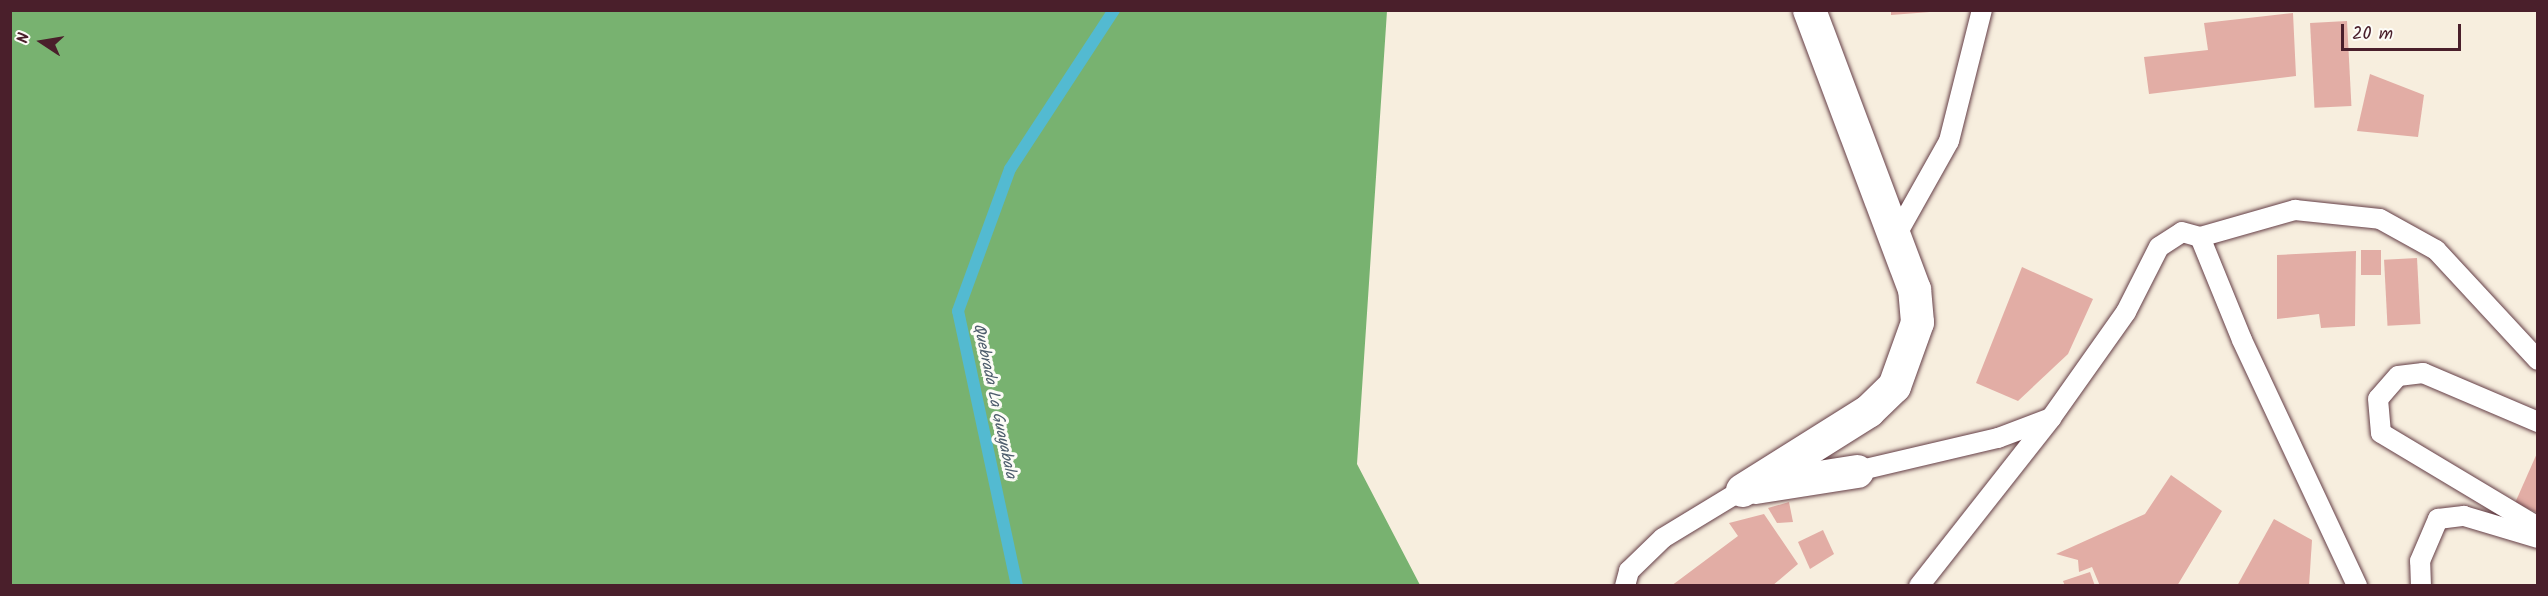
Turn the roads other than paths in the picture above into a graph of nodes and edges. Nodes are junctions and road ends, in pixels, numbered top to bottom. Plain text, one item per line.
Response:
1 (1809, 10) edge
2 (1982, 10) edge
3 (2200, 237) junction
4 (1894, 239) junction
5 (2538, 360) edge
6 (2051, 418) junction
7 (2538, 422) edge
8 (1857, 471) joint
9 (1742, 490) junction
10 (2538, 527) edge
11 (2538, 538) edge
12 (1625, 585) edge
13 (1919, 585) edge
14 (2357, 585) edge
15 (2421, 585) edge

1 - 4 street
2 - 4 lane
3 - 5 lane
3 - 6 lane
3 - 14 lane
4 - 9 street
6 - 8 lane
6 - 13 lane
7 - 10 lane
8 - 9 street
9 - 12 lane
11 - 15 lane

